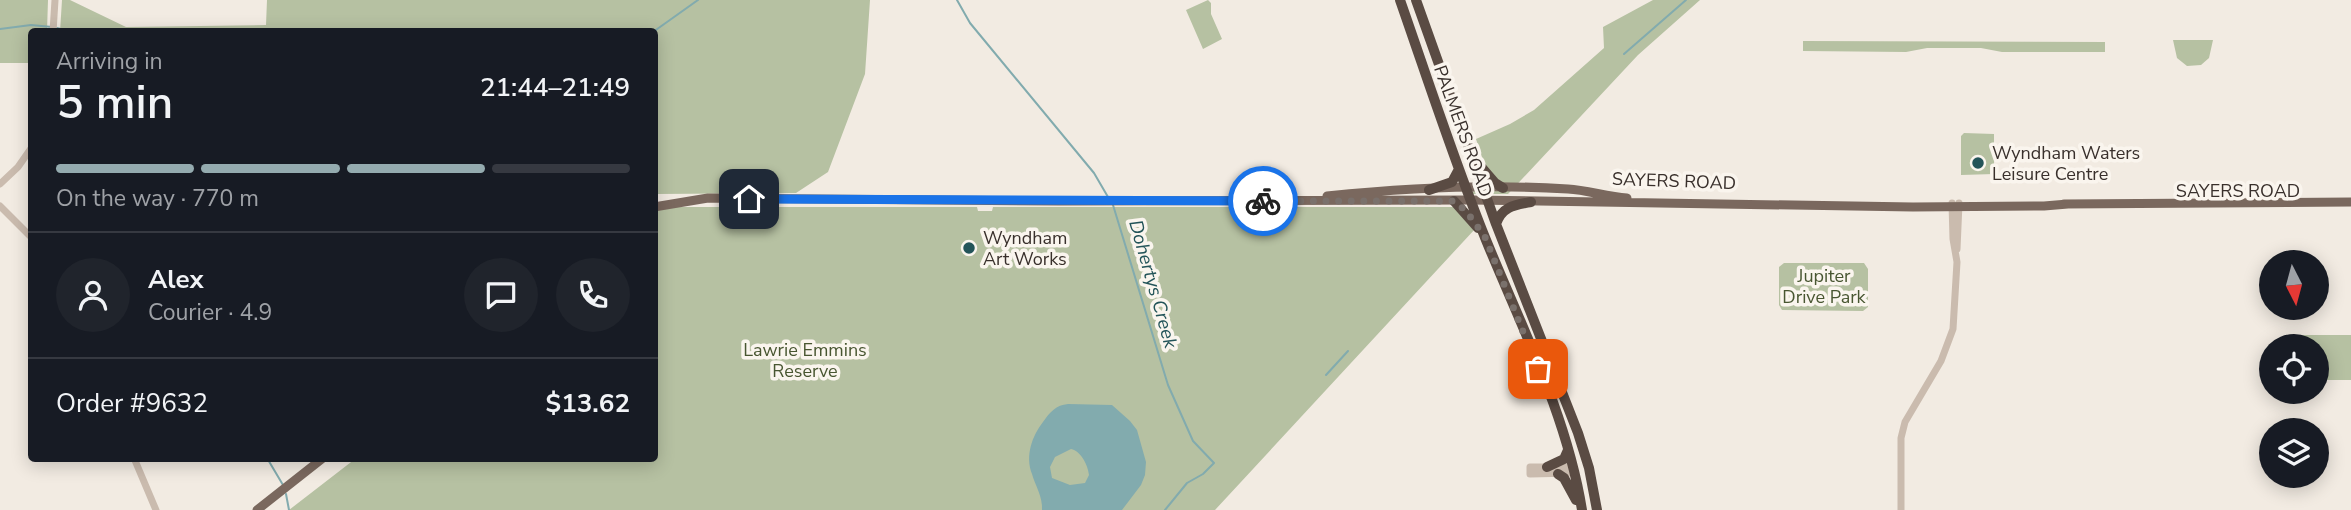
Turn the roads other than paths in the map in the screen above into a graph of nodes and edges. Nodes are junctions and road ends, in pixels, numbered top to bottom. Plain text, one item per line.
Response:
1 (55, 0) edge
2 (1400, 0) edge
3 (1416, 0) edge
4 (53, 28) edge
5 (28, 152) edge
6 (1471, 155) junction
7 (1459, 169) junction
8 (2, 184) edge
9 (1483, 188) junction
10 (1503, 188) junction
11 (1466, 189) junction
12 (1429, 190) junction
13 (1471, 200) junction
14 (1280, 201) junction
15 (1454, 201) junction
16 (1488, 201) junction
17 (1531, 202) junction
18 (1731, 202) junction
19 (2351, 204) edge
20 (1956, 205) junction
21 (0, 206) edge
22 (658, 206) edge
23 (1496, 224) junction
24 (28, 234) edge
25 (1485, 237) junction
26 (1568, 450) junction
27 (136, 462) edge
28 (318, 462) edge
29 (1548, 467) junction
30 (1588, 467) junction
31 (1574, 470) junction
32 (1558, 474) junction
33 (156, 510) edge
34 (257, 510) edge
35 (1581, 510) edge
36 (1597, 510) edge
37 (1901, 510) edge

1 - 4 street
2 - 7 highway, PALMERS ROAD
3 - 6 highway, PALMERS ROAD
5 - 8 street
6 - 9 highway, PALMERS ROAD
6 - 10 highway
7 - 11 highway, PALMERS ROAD
7 - 12 highway
9 - 10 main road, SAYERS ROAD
9 - 11 main road, SAYERS ROAD
9 - 16 highway, PALMERS ROAD
10 - 18 main road, SAYERS ROAD
11 - 12 main road, SAYERS ROAD
11 - 13 highway, PALMERS ROAD
12 - 14 main road, SAYERS ROAD
13 - 15 main road, SAYERS ROAD
13 - 16 main road, SAYERS ROAD
13 - 25 highway, PALMERS ROAD
14 - 15 main road, SAYERS ROAD
14 - 22 main road, SAYERS ROAD
15 - 25 highway
16 - 17 main road, SAYERS ROAD
16 - 23 highway, PALMERS ROAD
17 - 18 main road, SAYERS ROAD
17 - 23 highway
18 - 20 main road, SAYERS ROAD
19 - 20 main road, SAYERS ROAD
20 - 37 street
21 - 24 street
23 - 30 highway, PALMERS ROAD
25 - 26 highway, PALMERS ROAD
26 - 29 highway
26 - 31 highway, PALMERS ROAD
27 - 33 street
28 - 34 main road
29 - 31 street
29 - 32 street
30 - 31 highway
30 - 36 highway, PALMERS ROAD
31 - 32 street
31 - 35 highway, PALMERS ROAD
32 - 35 highway

